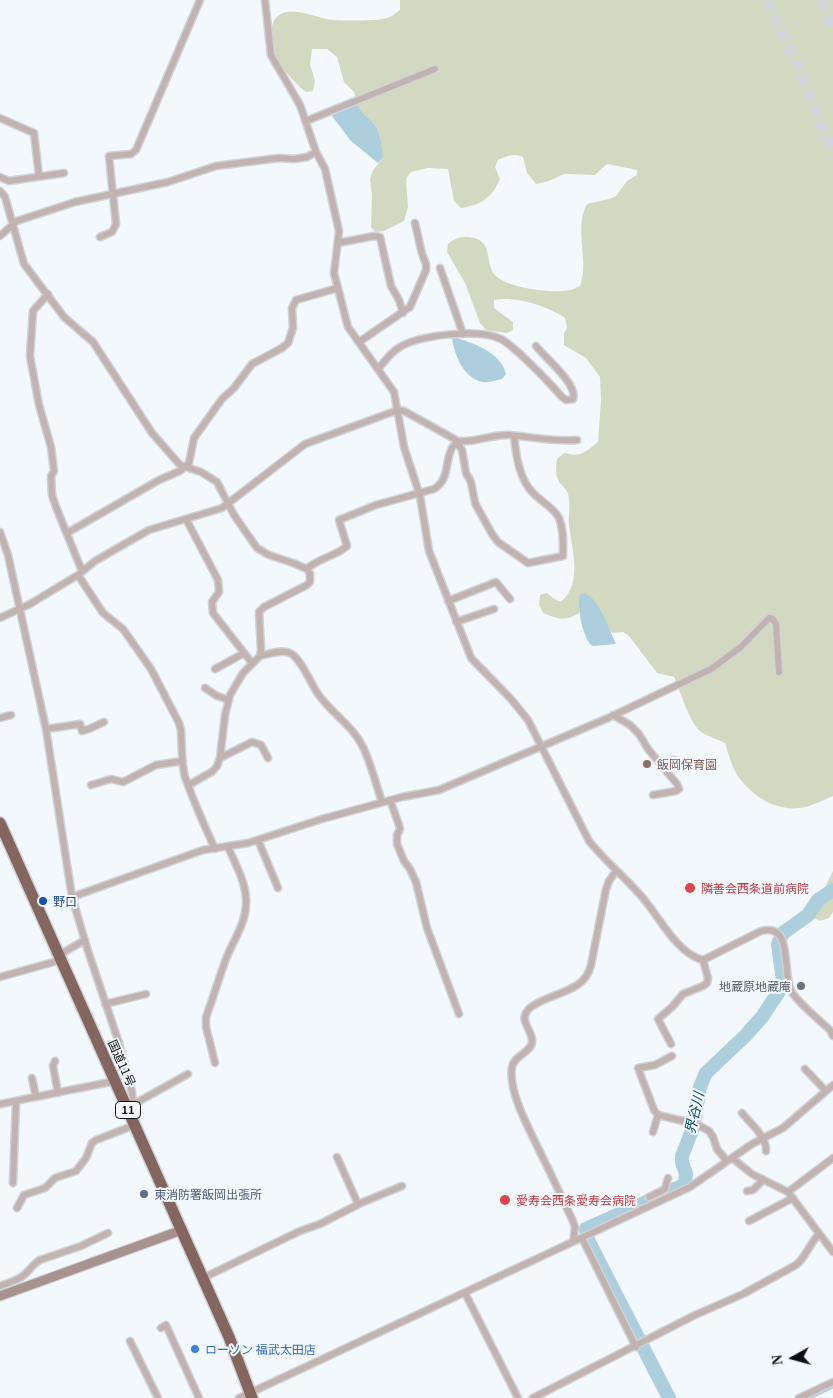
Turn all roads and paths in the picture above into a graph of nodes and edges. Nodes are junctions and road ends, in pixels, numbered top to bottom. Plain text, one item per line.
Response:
1 (200, 0) edge
2 (273, 0) edge
3 (265, 2) edge
4 (435, 69) dead end
5 (0, 118) edge
6 (306, 121) junction
7 (316, 152) junction
8 (64, 173) dead end
9 (40, 176) junction
10 (0, 177) edge
11 (0, 191) edge
12 (113, 195) junction
13 (415, 223) dead end
14 (13, 225) junction
15 (0, 236) edge
16 (100, 237) dead end
17 (338, 243) junction
18 (440, 268) dead end
19 (338, 288) junction
20 (48, 294) junction
21 (403, 313) junction
22 (463, 334) junction
23 (359, 342) junction
24 (536, 346) dead end
25 (378, 368) junction
26 (398, 410) junction
27 (514, 436) junction
28 (577, 440) dead end
29 (458, 442) junction
30 (185, 468) junction
31 (419, 493) junction
32 (228, 503) junction
33 (186, 519) junction
34 (0, 532) edge
35 (67, 532) junction
36 (307, 569) junction
37 (80, 573) junction
38 (510, 599) dead end
39 (448, 601) junction
40 (21, 609) junction
41 (494, 609) dead end
42 (0, 618) edge
43 (456, 622) junction
44 (244, 653) junction
45 (260, 656) junction
46 (252, 664) junction
47 (215, 669) dead end
48 (779, 672) dead end
49 (205, 688) dead end
50 (229, 700) junction
51 (11, 715) dead end
52 (613, 715) junction
53 (0, 718) edge
54 (104, 722) dead end
55 (46, 729) junction
56 (541, 746) junction
57 (220, 758) junction
58 (268, 758) dead end
59 (183, 760) junction
60 (674, 760) dead end
61 (663, 767) junction
62 (91, 784) dead end
63 (189, 785) junction
64 (653, 795) dead end
65 (390, 800) junction
66 (382, 802) junction
67 (0, 823) edge
68 (258, 840) junction
69 (228, 847) junction
70 (215, 849) junction
71 (616, 871) junction
72 (278, 888) dead end
73 (72, 897) junction
74 (85, 940) junction
75 (60, 957) junction
76 (703, 960) junction
77 (0, 977) edge
78 (146, 994) dead end
79 (105, 1004) junction
80 (459, 1014) dead end
81 (833, 1036) edge
82 (671, 1044) dead end
83 (672, 1056) dead end
84 (55, 1061) dead end
85 (215, 1063) dead end
86 (805, 1069) dead end
87 (188, 1074) dead end
88 (32, 1078) dead end
89 (115, 1081) junction
90 (831, 1087) edge
91 (58, 1093) junction
92 (36, 1097) junction
93 (16, 1101) junction
94 (0, 1104) edge
95 (134, 1104) junction
96 (742, 1113) dead end
97 (658, 1115) junction
98 (135, 1125) junction
99 (653, 1132) dead end
100 (763, 1139) junction
101 (766, 1151) dead end
102 (337, 1157) dead end
103 (833, 1158) edge
104 (729, 1160) junction
105 (668, 1178) dead end
106 (763, 1180) junction
107 (13, 1183) dead end
108 (402, 1186) dead end
109 (747, 1191) dead end
110 (667, 1193) junction
111 (790, 1195) junction
112 (649, 1197) dead end
113 (358, 1204) junction
114 (17, 1208) dead end
115 (748, 1221) dead end
116 (182, 1230) junction
117 (108, 1233) dead end
118 (819, 1234) junction
119 (585, 1236) junction
120 (573, 1242) junction
121 (833, 1252) edge
122 (203, 1278) junction
123 (0, 1286) edge
124 (465, 1293) junction
125 (0, 1296) edge
126 (161, 1328) dead end
127 (130, 1341) dead end
128 (639, 1345) junction
129 (833, 1382) edge
130 (251, 1396) edge
131 (158, 1398) edge
132 (199, 1398) edge
133 (239, 1398) edge
134 (518, 1398) edge
135 (533, 1398) edge
136 (799, 1398) edge

1 - 12 street
2 - 3 street
3 - 6 street
4 - 6 street
5 - 9 street
6 - 7 street
7 - 12 street
7 - 17 street
8 - 9 street
9 - 10 street
11 - 14 street
12 - 14 street
12 - 16 street
13 - 21 street
14 - 15 street
14 - 20 street
17 - 19 street
17 - 21 street
18 - 22 street
19 - 23 street
19 - 30 street
20 - 30 street
20 - 35 street
21 - 23 street
22 - 24 street
22 - 25 street
23 - 25 street
25 - 26 street
26 - 29 street
26 - 31 street
26 - 32 street
27 - 28 street
27 - 29 street
27 - 29 street
29 - 31 street
30 - 32 street
30 - 35 street
31 - 36 street
31 - 39 street
32 - 33 street
32 - 36 street
33 - 37 street
33 - 44 street
34 - 40 street
35 - 37 street
36 - 45 street
37 - 40 street
37 - 59 street
38 - 39 street
39 - 43 street
40 - 42 street
40 - 55 street
41 - 43 street
43 - 56 street
44 - 46 street
44 - 47 street
45 - 46 street
45 - 66 street
46 - 50 street
48 - 52 street
49 - 50 street
50 - 57 street
51 - 53 street
52 - 56 street
52 - 61 street
54 - 55 street
55 - 73 street
56 - 65 street
56 - 71 street
57 - 58 street
57 - 63 street
59 - 62 street
59 - 63 street
60 - 61 street
61 - 64 street
63 - 70 street
65 - 66 street
65 - 80 street
66 - 68 street
67 - 75 highway, 国道11号 / 11
68 - 69 street
68 - 72 street
69 - 70 street
69 - 85 street
70 - 73 street
71 - 76 street
71 - 120 street
73 - 74 street
74 - 75 street
74 - 79 street
75 - 77 street
75 - 89 highway, 国道11号 / 11
76 - 81 street
76 - 82 street
78 - 79 street
79 - 95 street
83 - 97 street
84 - 91 street
86 - 90 street
87 - 95 street
88 - 92 street
89 - 91 street
89 - 98 highway, 国道11号 / 11
90 - 100 street
91 - 92 street
92 - 93 street
93 - 94 street
93 - 107 street
95 - 98 street
96 - 100 street
97 - 99 street
97 - 104 street
98 - 114 street
98 - 116 highway, 国道11号 / 11
100 - 101 street
100 - 104 street
102 - 113 street
103 - 111 street
104 - 106 street
104 - 110 street
105 - 110 street
106 - 109 street
106 - 111 street
108 - 113 street
110 - 112 street
110 - 119 street
111 - 115 street
111 - 118 street
113 - 122 street
116 - 122 highway, 国道11号 / 11
116 - 125 street
117 - 123 street
118 - 121 street
118 - 128 street
119 - 120 street
119 - 128 street
120 - 124 street
122 - 130 highway, 国道11号 / 11
124 - 130 street
124 - 134 street
126 - 132 street
127 - 131 street
128 - 135 street
129 - 136 street
130 - 133 street

